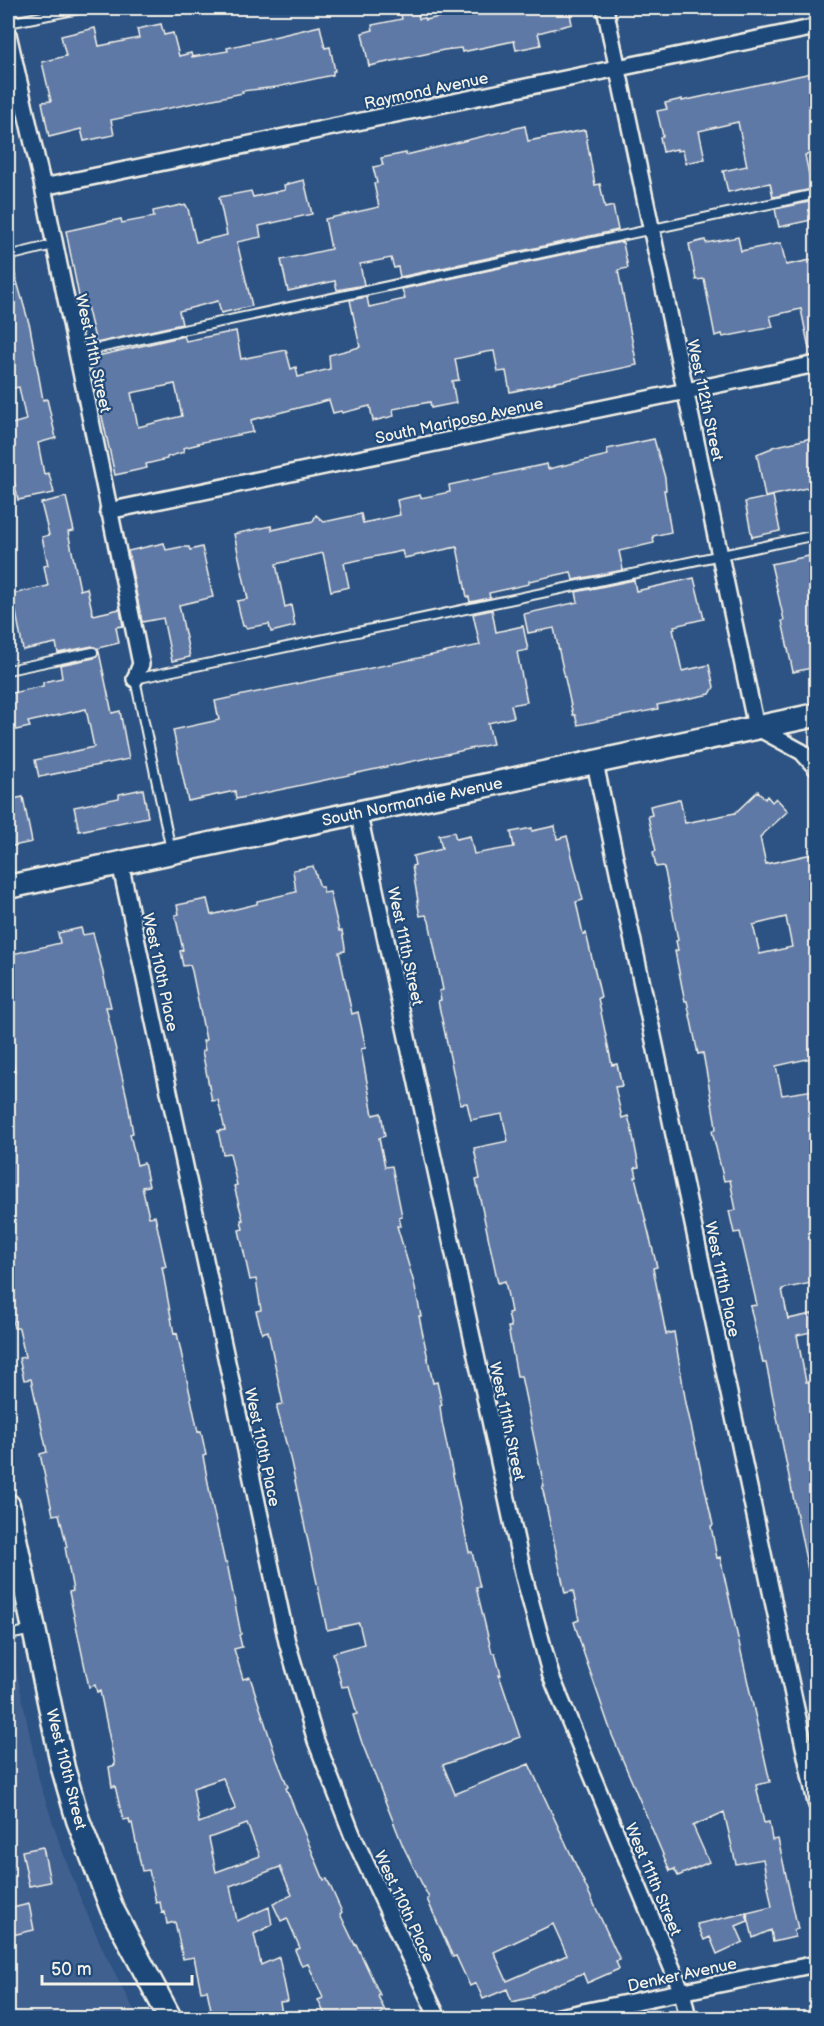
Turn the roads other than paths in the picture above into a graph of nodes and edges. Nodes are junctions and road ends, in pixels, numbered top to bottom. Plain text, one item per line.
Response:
1 (84, 8) edge
2 (604, 8) edge
3 (8, 23) edge
4 (816, 27) edge
5 (8, 34) edge
6 (618, 69) junction
7 (43, 187) junction
8 (816, 194) edge
9 (652, 229) junction
10 (54, 245) junction
11 (8, 256) edge
12 (76, 353) junction
13 (816, 364) edge
14 (686, 391) junction
15 (108, 511) junction
16 (816, 535) edge
17 (720, 554) junction
18 (93, 652) dead end
19 (8, 670) edge
20 (135, 679) junction
21 (816, 715) edge
22 (756, 727) junction
23 (594, 763) junction
24 (816, 768) edge
25 (358, 811) junction
26 (171, 852) junction
27 (120, 862) junction
28 (8, 887) edge
29 (8, 1505) edge
30 (34, 1630) junction
31 (8, 1635) edge
32 (816, 1803) edge
33 (816, 1964) edge
34 (682, 1992) junction
35 (170, 2019) edge
36 (438, 2019) edge
37 (554, 2019) edge
38 (688, 2019) edge

1 - 3 lane
2 - 6 street, West 112th Street
4 - 6 street, Raymond Avenue
5 - 7 street, West 111th Street
6 - 7 street, Raymond Avenue
6 - 9 street, West 112th Street
7 - 10 street, West 111th Street
8 - 9 lane
9 - 12 lane
9 - 14 street, West 112th Street
10 - 11 lane
10 - 12 street, West 111th Street
12 - 15 street, West 111th Street
13 - 14 street, South Mariposa Avenue
14 - 15 street, South Mariposa Avenue
14 - 17 street, West 112th Street
15 - 20 street, West 111th Street
16 - 17 lane
17 - 20 lane
17 - 22 street, West 112th Street
18 - 19 lane
20 - 26 lane
21 - 22 main road, South Normandie Avenue
22 - 23 main road, South Normandie Avenue
22 - 24 street
23 - 25 main road, South Normandie Avenue
23 - 32 street, West 111th Place
25 - 26 main road, South Normandie Avenue
25 - 34 street, West 111th Street
26 - 27 main road, South Normandie Avenue
27 - 28 main road, South Normandie Avenue
27 - 36 street, West 110th Place
29 - 30 main road, West 110th Street
30 - 31 lane
30 - 35 main road, West 110th Street
33 - 34 street, Denker Avenue
34 - 37 street, Denker Avenue
34 - 38 street, West 111th Street

